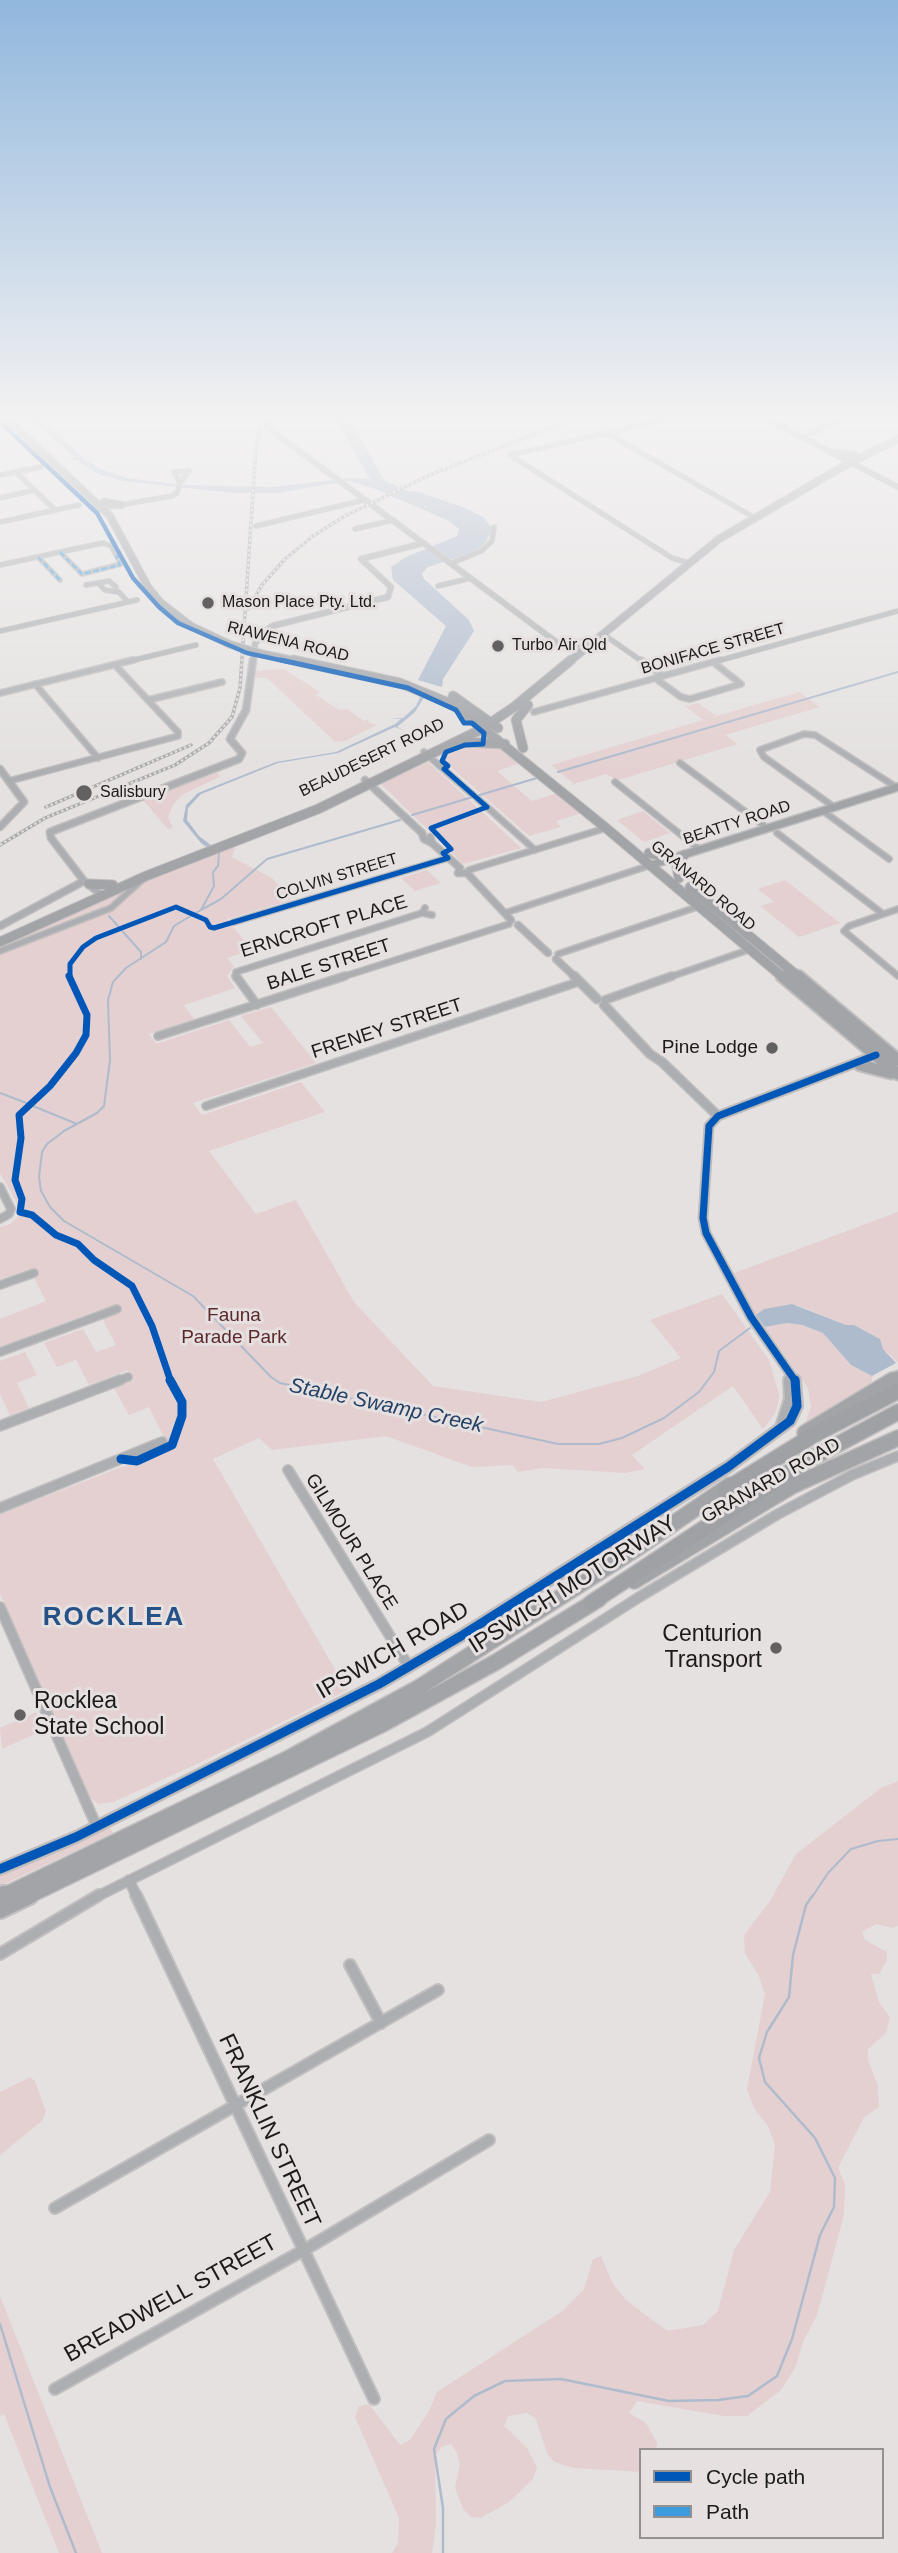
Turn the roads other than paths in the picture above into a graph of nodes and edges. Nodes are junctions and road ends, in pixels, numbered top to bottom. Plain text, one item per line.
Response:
1 (123, 533) edge
2 (411, 533) edge
3 (493, 533) edge
4 (633, 533) edge
5 (721, 533) edge
6 (424, 543) junction
7 (60, 552) junction
8 (38, 557) junction
9 (450, 561) junction
10 (686, 562) junction
11 (0, 565) edge
12 (471, 578) junction
13 (52, 582) dead end
14 (98, 583) junction
15 (86, 585) dead end
16 (438, 586) dead end
17 (116, 587) dead end
18 (137, 600) dead end
19 (128, 602) junction
20 (898, 611) edge
21 (0, 631) edge
22 (603, 634) junction
23 (559, 644) joint
24 (196, 645) dead end
25 (580, 648) junction
26 (713, 662) junction
27 (115, 665) junction
28 (663, 676) junction
29 (655, 678) junction
30 (222, 681) dead end
31 (35, 684) junction
32 (541, 686) junction
33 (0, 693) edge
34 (148, 700) junction
35 (502, 708) junction
36 (469, 710) junction
37 (534, 712) dead end
38 (486, 723) junction
39 (466, 731) junction
40 (456, 742) junction
41 (506, 744) junction
42 (523, 748) junction
43 (426, 754) junction
44 (98, 758) junction
45 (680, 763) dead end
46 (0, 769) edge
47 (9, 781) junction
48 (368, 782) junction
49 (615, 782) dead end
50 (897, 787) edge
51 (349, 793) junction
52 (381, 794) junction
53 (834, 807) junction
54 (823, 811) junction
55 (0, 827) edge
56 (606, 828) junction
57 (767, 828) junction
58 (777, 833) dead end
59 (223, 844) junction
60 (534, 850) junction
61 (700, 850) junction
62 (201, 852) junction
63 (649, 853) junction
64 (684, 855) junction
65 (448, 858) junction
66 (672, 858) junction
67 (889, 859) dead end
68 (655, 864) junction
69 (465, 871) junction
70 (146, 876) junction
71 (679, 878) junction
72 (94, 891) junction
73 (700, 906) junction
74 (111, 908) junction
75 (898, 909) edge
76 (505, 913) junction
77 (883, 914) junction
78 (432, 915) dead end
79 (234, 922) dead end
80 (513, 923) junction
81 (0, 926) edge
82 (0, 936) edge
83 (0, 942) edge
84 (751, 949) junction
85 (0, 951) edge
86 (557, 956) junction
87 (898, 976) edge
88 (578, 982) junction
89 (602, 1001) junction
90 (257, 1005) junction
91 (158, 1036) dead end
92 (898, 1046) edge
93 (881, 1053) junction
94 (898, 1060) edge
95 (860, 1066) junction
96 (898, 1074) edge
97 (749, 1104) junction
98 (206, 1106) dead end
99 (718, 1116) junction
100 (0, 1186) edge
101 (2, 1218) edge
102 (34, 1273) dead end
103 (0, 1285) edge
104 (117, 1309) dead end
105 (0, 1352) edge
106 (128, 1377) dead end
107 (898, 1377) edge
108 (898, 1391) edge
109 (898, 1412) edge
110 (0, 1426) edge
111 (898, 1438) edge
112 (162, 1441) dead end
113 (898, 1456) edge
114 (288, 1471) dead end
115 (725, 1490) junction
116 (0, 1508) edge
117 (591, 1603) junction
118 (0, 1607) edge
119 (409, 1667) junction
120 (96, 1825) junction
121 (0, 1869) edge
122 (129, 1880) junction
123 (0, 1897) edge
124 (0, 1909) edge
125 (0, 1954) edge
126 (350, 1965) dead end
127 (438, 1990) dead end
128 (381, 2023) junction
129 (234, 2106) junction
130 (489, 2140) dead end
131 (55, 2208) dead end
132 (301, 2250) junction
133 (55, 2389) dead end
134 (374, 2399) dead end

1 - 36 highway, RIAWENA ROAD, bridge
2 - 6 street
3 - 9 street
4 - 10 street
5 - 10 highway, BEAUDESERT ROAD
6 - 9 street
6 - 72 street
7 - 7 street
7 - 8 street
8 - 11 street
8 - 13 street
9 - 12 street
10 - 22 highway, BEAUDESERT ROAD
10 - 25 highway, BEAUDESERT ROAD
12 - 16 street
12 - 23 street
14 - 15 street
14 - 17 street
14 - 19 street
18 - 19 street
19 - 21 street
20 - 26 street, BONIFACE STREET
22 - 25 highway, BEAUDESERT ROAD
22 - 28 street
23 - 25 highway
24 - 27 street
25 - 32 highway, BEAUDESERT ROAD
25 - 35 highway, BEAUDESERT ROAD
26 - 28 street, BONIFACE STREET
26 - 29 street
27 - 31 street
27 - 34 street
28 - 29 street, BONIFACE STREET
29 - 37 street, BONIFACE STREET
30 - 34 street
31 - 33 street
31 - 44 street
32 - 38 highway, BEAUDESERT ROAD
32 - 42 highway
34 - 44 street
35 - 36 highway
35 - 38 highway, BEAUDESERT ROAD
36 - 38 highway, RIAWENA ROAD
36 - 39 highway
38 - 39 highway, BEAUDESERT ROAD
38 - 40 highway, BEAUDESERT ROAD
38 - 41 highway, GRANARD ROAD
38 - 42 highway, GRANARD ROAD
39 - 43 highway, BEAUDESERT ROAD
40 - 41 highway
40 - 43 highway, BEAUDESERT ROAD
41 - 56 highway, GRANARD ROAD
42 - 63 highway, GRANARD ROAD
43 - 48 highway, BEAUDESERT ROAD
43 - 60 street
44 - 47 street
45 - 57 street
46 - 47 street
47 - 55 street
48 - 51 highway, BEAUDESERT ROAD
48 - 52 street
48 - 59 highway, BEAUDESERT ROAD
49 - 61 street
50 - 53 main road, BEATTY ROAD
50 - 53 street
51 - 52 street
51 - 59 highway, BEAUDESERT ROAD
52 - 65 street
53 - 54 main road, BEATTY ROAD
54 - 57 main road, BEATTY ROAD
54 - 67 street
56 - 60 street
56 - 68 highway, GRANARD ROAD
57 - 61 main road, BEATTY ROAD
58 - 77 street
59 - 62 highway, BEAUDESERT ROAD
60 - 69 street
61 - 64 main road, BEATTY ROAD
62 - 70 highway, BEAUDESERT ROAD
62 - 72 highway, BEAUDESERT ROAD
63 - 66 highway
63 - 68 highway, GRANARD ROAD
64 - 66 main road, BEATTY ROAD
64 - 71 highway
65 - 69 street
65 - 79 street, COLVIN STREET
66 - 68 main road, BEATTY ROAD
68 - 71 highway, GRANARD ROAD
68 - 73 highway, GRANARD ROAD
68 - 76 street, BEATTY ROAD
69 - 76 street
70 - 72 highway, BEAUDESERT ROAD
70 - 74 street, BEAUDESERT ROAD
71 - 93 highway, GRANARD ROAD
72 - 74 street
72 - 81 street
72 - 82 highway, BEAUDESERT ROAD
72 - 83 highway, BEAUDESERT ROAD
73 - 84 highway, GRANARD ROAD
73 - 86 street
74 - 85 street, BEAUDESERT ROAD
75 - 77 street
76 - 80 street
77 - 87 street
78 - 90 street, ERNCROFT PLACE
80 - 86 street
80 - 90 street, BALE STREET
84 - 89 street
84 - 93 highway, GRANARD ROAD
86 - 88 street
88 - 89 street
88 - 98 street, FRENEY STREET
89 - 99 street
90 - 91 street, BALE STREET
92 - 93 main road
93 - 94 highway, GRANARD ROAD
93 - 95 street
93 - 96 highway, GRANARD ROAD
93 - 97 street
95 - 96 highway
95 - 97 street
97 - 99 street
99 - 119 street, IPSWICH ROAD
100 - 101 street
102 - 103 street
104 - 105 street
106 - 110 street
107 - 115 highway
108 - 115 highway, IPSWICH MOTORWAY
109 - 117 highway, IPSWICH MOTORWAY
111 - 117 highway, GRANARD ROAD
112 - 116 street
113 - 122 street
114 - 119 street, GILMOUR PLACE
115 - 123 highway, IPSWICH MOTORWAY
117 - 124 highway, IPSWICH MOTORWAY
118 - 120 street
119 - 120 street, IPSWICH ROAD
120 - 121 street, IPSWICH ROAD
122 - 125 street
122 - 129 street, FRANKLIN STREET
126 - 128 street
127 - 128 street
128 - 129 street
129 - 131 street
129 - 132 street, FRANKLIN STREET
130 - 132 street, BREADWELL STREET
132 - 133 street, BREADWELL STREET
132 - 134 street, FRANKLIN STREET

